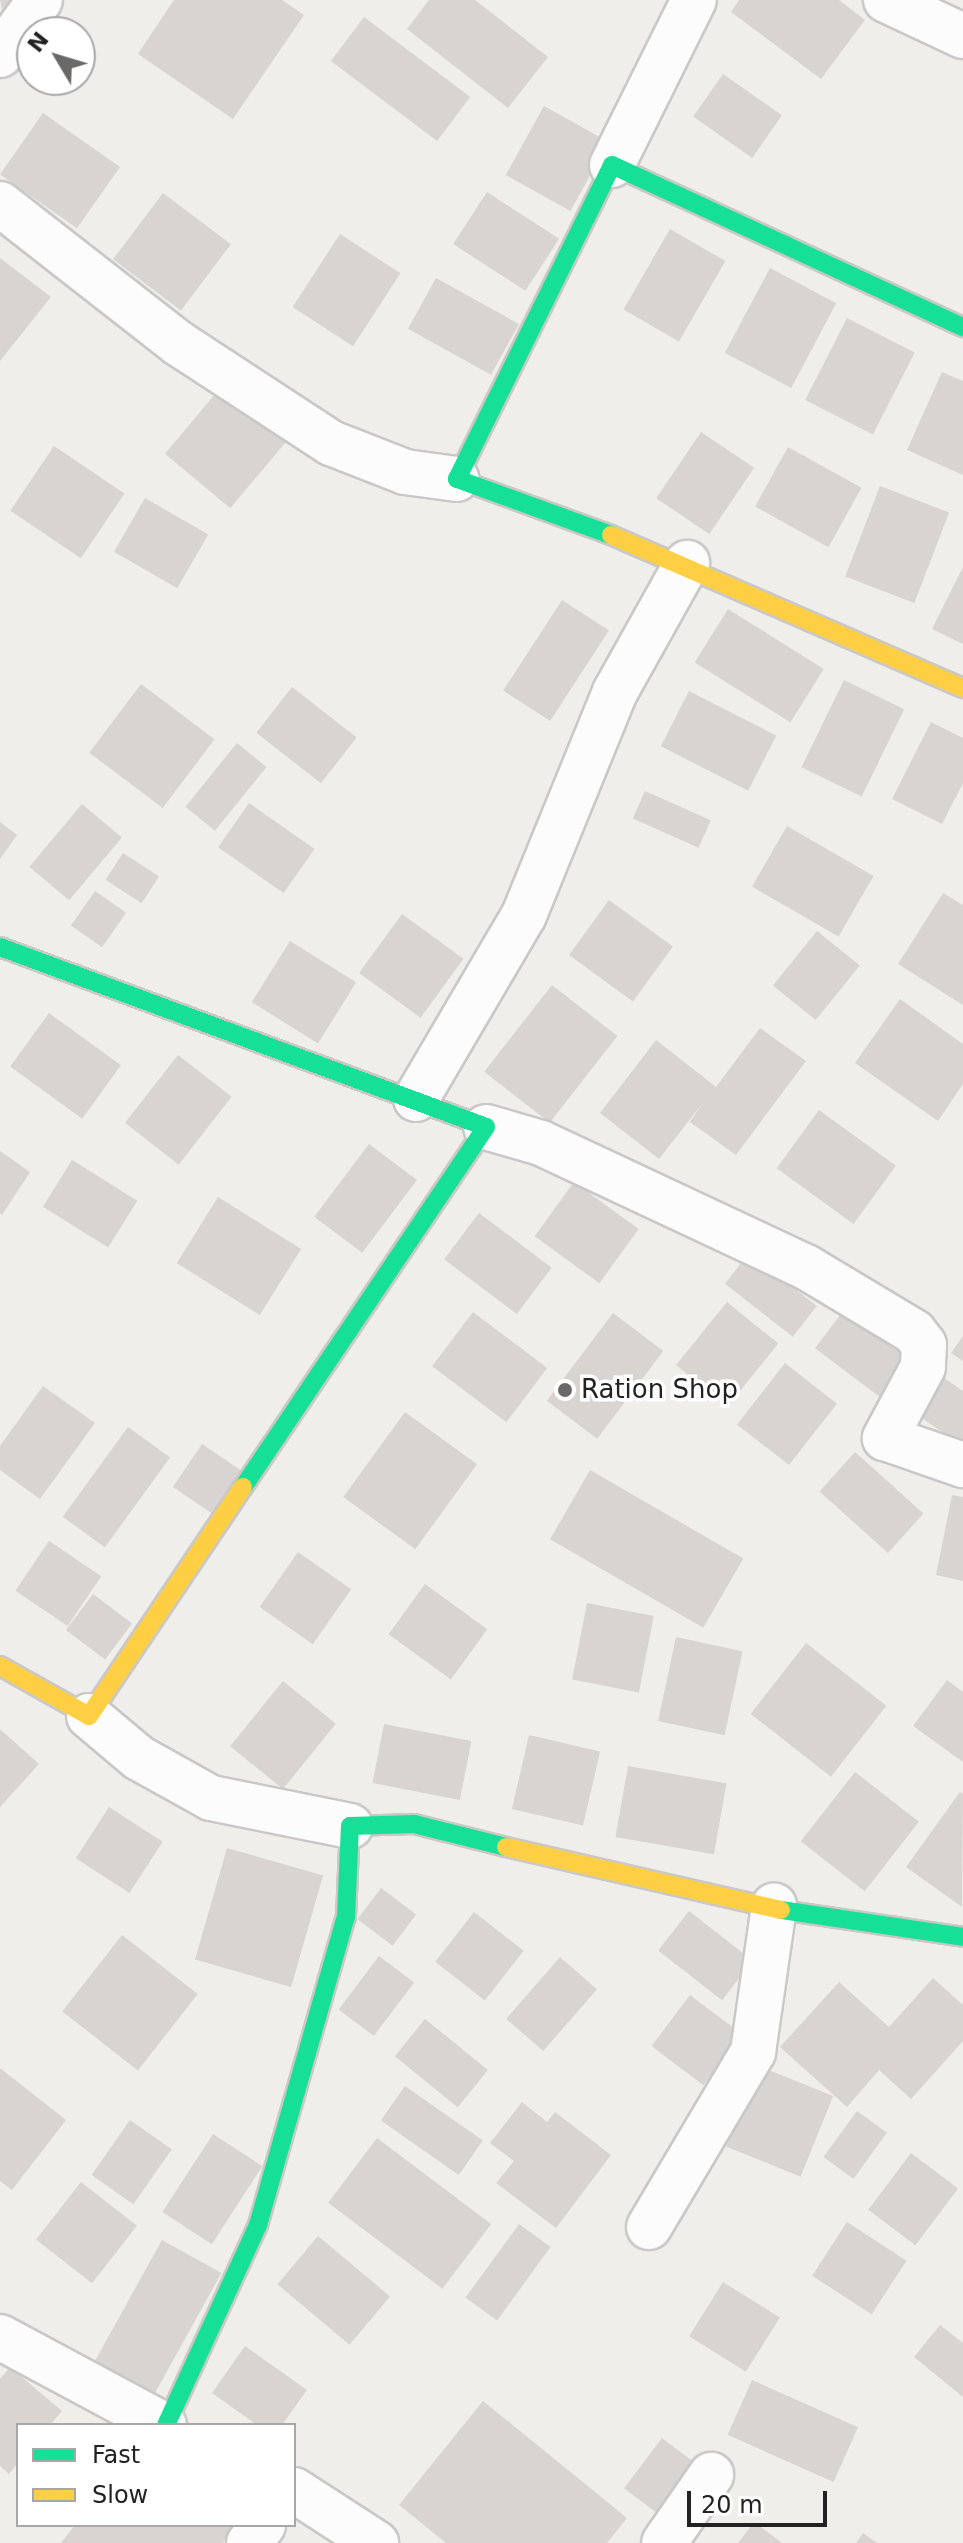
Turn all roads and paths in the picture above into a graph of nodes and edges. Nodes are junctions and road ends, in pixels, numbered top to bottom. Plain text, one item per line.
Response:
1 (40, 0) edge
2 (694, 0) edge
3 (886, 0) edge
4 (963, 36) edge
5 (0, 55) edge
6 (612, 165) junction
7 (0, 204) edge
8 (963, 327) edge
9 (457, 479) junction
10 (687, 563) junction
11 (963, 688) edge
12 (0, 947) edge
13 (416, 1099) junction
14 (486, 1127) junction
15 (963, 1465) edge
16 (0, 1666) edge
17 (89, 1716) junction
18 (350, 1826) junction
19 (774, 1906) junction
20 (963, 1937) edge
21 (649, 2227) dead end
22 (0, 2337) edge
23 (161, 2423) edge
24 (166, 2423) edge
25 (711, 2475) dead end
26 (296, 2491) edge
27 (261, 2527) edge
28 (249, 2543) edge
29 (376, 2543) edge
30 (664, 2543) edge

1 - 5 street
2 - 6 street
3 - 4 street
6 - 8 street
6 - 9 street
7 - 9 street
9 - 10 street
10 - 11 street
10 - 13 street
12 - 13 street
13 - 14 street
14 - 15 street
14 - 17 street
16 - 17 street
17 - 18 street
18 - 19 street
18 - 24 street
19 - 20 street
19 - 21 street
22 - 23 street
25 - 30 street
26 - 29 street
27 - 28 street

